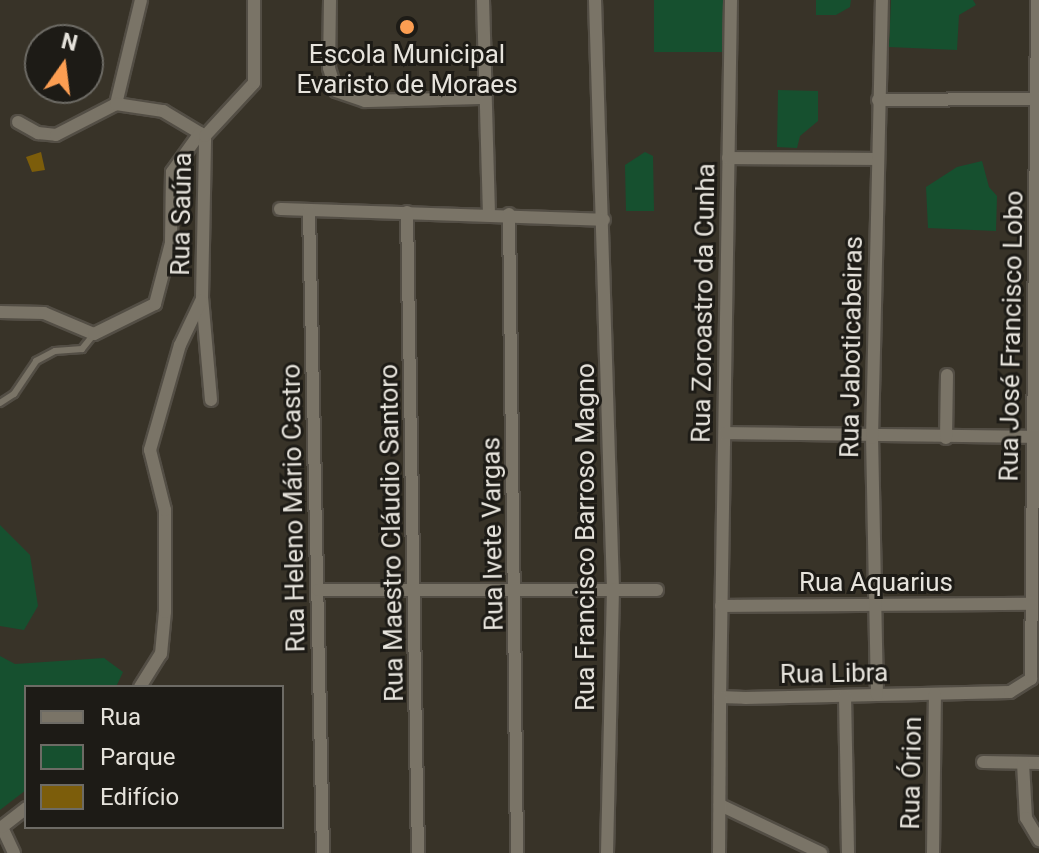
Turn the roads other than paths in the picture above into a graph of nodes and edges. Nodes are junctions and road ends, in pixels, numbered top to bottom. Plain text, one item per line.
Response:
1 (141, 0) edge
2 (254, 0) edge
3 (330, 0) edge
4 (483, 0) edge
5 (595, 0) edge
6 (731, 0) edge
7 (882, 0) edge
8 (1037, 0) edge
9 (483, 98) junction
10 (1038, 99) edge
11 (878, 100) junction
12 (116, 104) junction
13 (18, 122) dead end
14 (203, 135) junction
15 (728, 158) junction
16 (877, 159) junction
17 (280, 209) dead end
18 (309, 211) junction
19 (407, 212) junction
20 (489, 214) junction
21 (509, 214) junction
22 (604, 220) junction
23 (202, 298) junction
24 (0, 312) edge
25 (94, 334) junction
26 (947, 375) dead end
27 (211, 400) dead end
28 (0, 403) edge
29 (725, 433) junction
30 (1035, 437) edge
31 (872, 438) junction
32 (946, 438) junction
33 (516, 587) junction
34 (416, 588) junction
35 (613, 589) junction
36 (318, 590) junction
37 (657, 590) dead end
38 (873, 604) junction
39 (1031, 604) junction
40 (721, 606) junction
41 (1032, 674) joint
42 (141, 685) edge
43 (935, 694) junction
44 (877, 695) junction
45 (845, 696) junction
46 (720, 697) junction
47 (983, 762) dead end
48 (1023, 763) junction
49 (1039, 763) edge
50 (720, 805) junction
51 (24, 810) edge
52 (1, 828) edge
53 (1039, 840) edge
54 (14, 853) edge
55 (323, 853) edge
56 (418, 853) edge
57 (517, 853) edge
58 (607, 853) edge
59 (719, 853) edge
60 (821, 853) edge
61 (848, 853) edge
62 (933, 853) edge

1 - 12 street
2 - 14 street, Rua Saúna
3 - 9 street
4 - 9 street
5 - 22 street, Rua Francisco Barroso Magno
6 - 15 street, Rua Zoroastro da Cunha
7 - 11 street, Rua Jaboticabeiras
8 - 10 street, Rua José Francisco Lobo
9 - 20 street
10 - 11 street
10 - 30 street, Rua José Francisco Lobo
11 - 16 street, Rua Jaboticabeiras
12 - 13 street
12 - 14 street
14 - 23 street, Rua Saúna
14 - 25 street
15 - 16 street
15 - 29 street, Rua Zoroastro da Cunha
16 - 31 street, Rua Jaboticabeiras
17 - 18 street
18 - 19 street
18 - 36 street, Rua Heleno Mário Castro
19 - 20 street
19 - 34 street, Rua Maestro Cláudio Santoro
20 - 21 street
21 - 22 street
21 - 33 street, Rua Ivete Vargas
22 - 35 street, Rua Francisco Barroso Magno
23 - 27 street, Rua Saúna
23 - 42 street
24 - 25 street
25 - 28 lane
26 - 32 street
29 - 31 street
29 - 40 street, Rua Zoroastro da Cunha
30 - 32 street
30 - 39 street, Rua José Francisco Lobo
31 - 32 street
31 - 38 street, Rua Jaboticabeiras
33 - 34 street
33 - 35 street
33 - 57 street, Rua Ivete Vargas
34 - 36 street
34 - 56 street, Rua Maestro Cláudio Santoro
35 - 37 street
35 - 58 street, Rua Francisco Barroso Magno
36 - 55 street, Rua Heleno Mário Castro
38 - 39 street, Rua Aquarius
38 - 40 street, Rua Aquarius
38 - 44 street, Rua Jaboticabeiras
39 - 41 street, Rua José Francisco Lobo
40 - 46 street
41 - 43 street, Rua Libra
43 - 44 street, Rua Libra
43 - 62 street, Rua Órion
44 - 45 street, Rua Libra
45 - 46 street, Rua Libra
45 - 61 street
46 - 50 street
47 - 48 street
48 - 49 street
48 - 53 street
50 - 59 street
50 - 60 street
51 - 52 street
52 - 54 street

